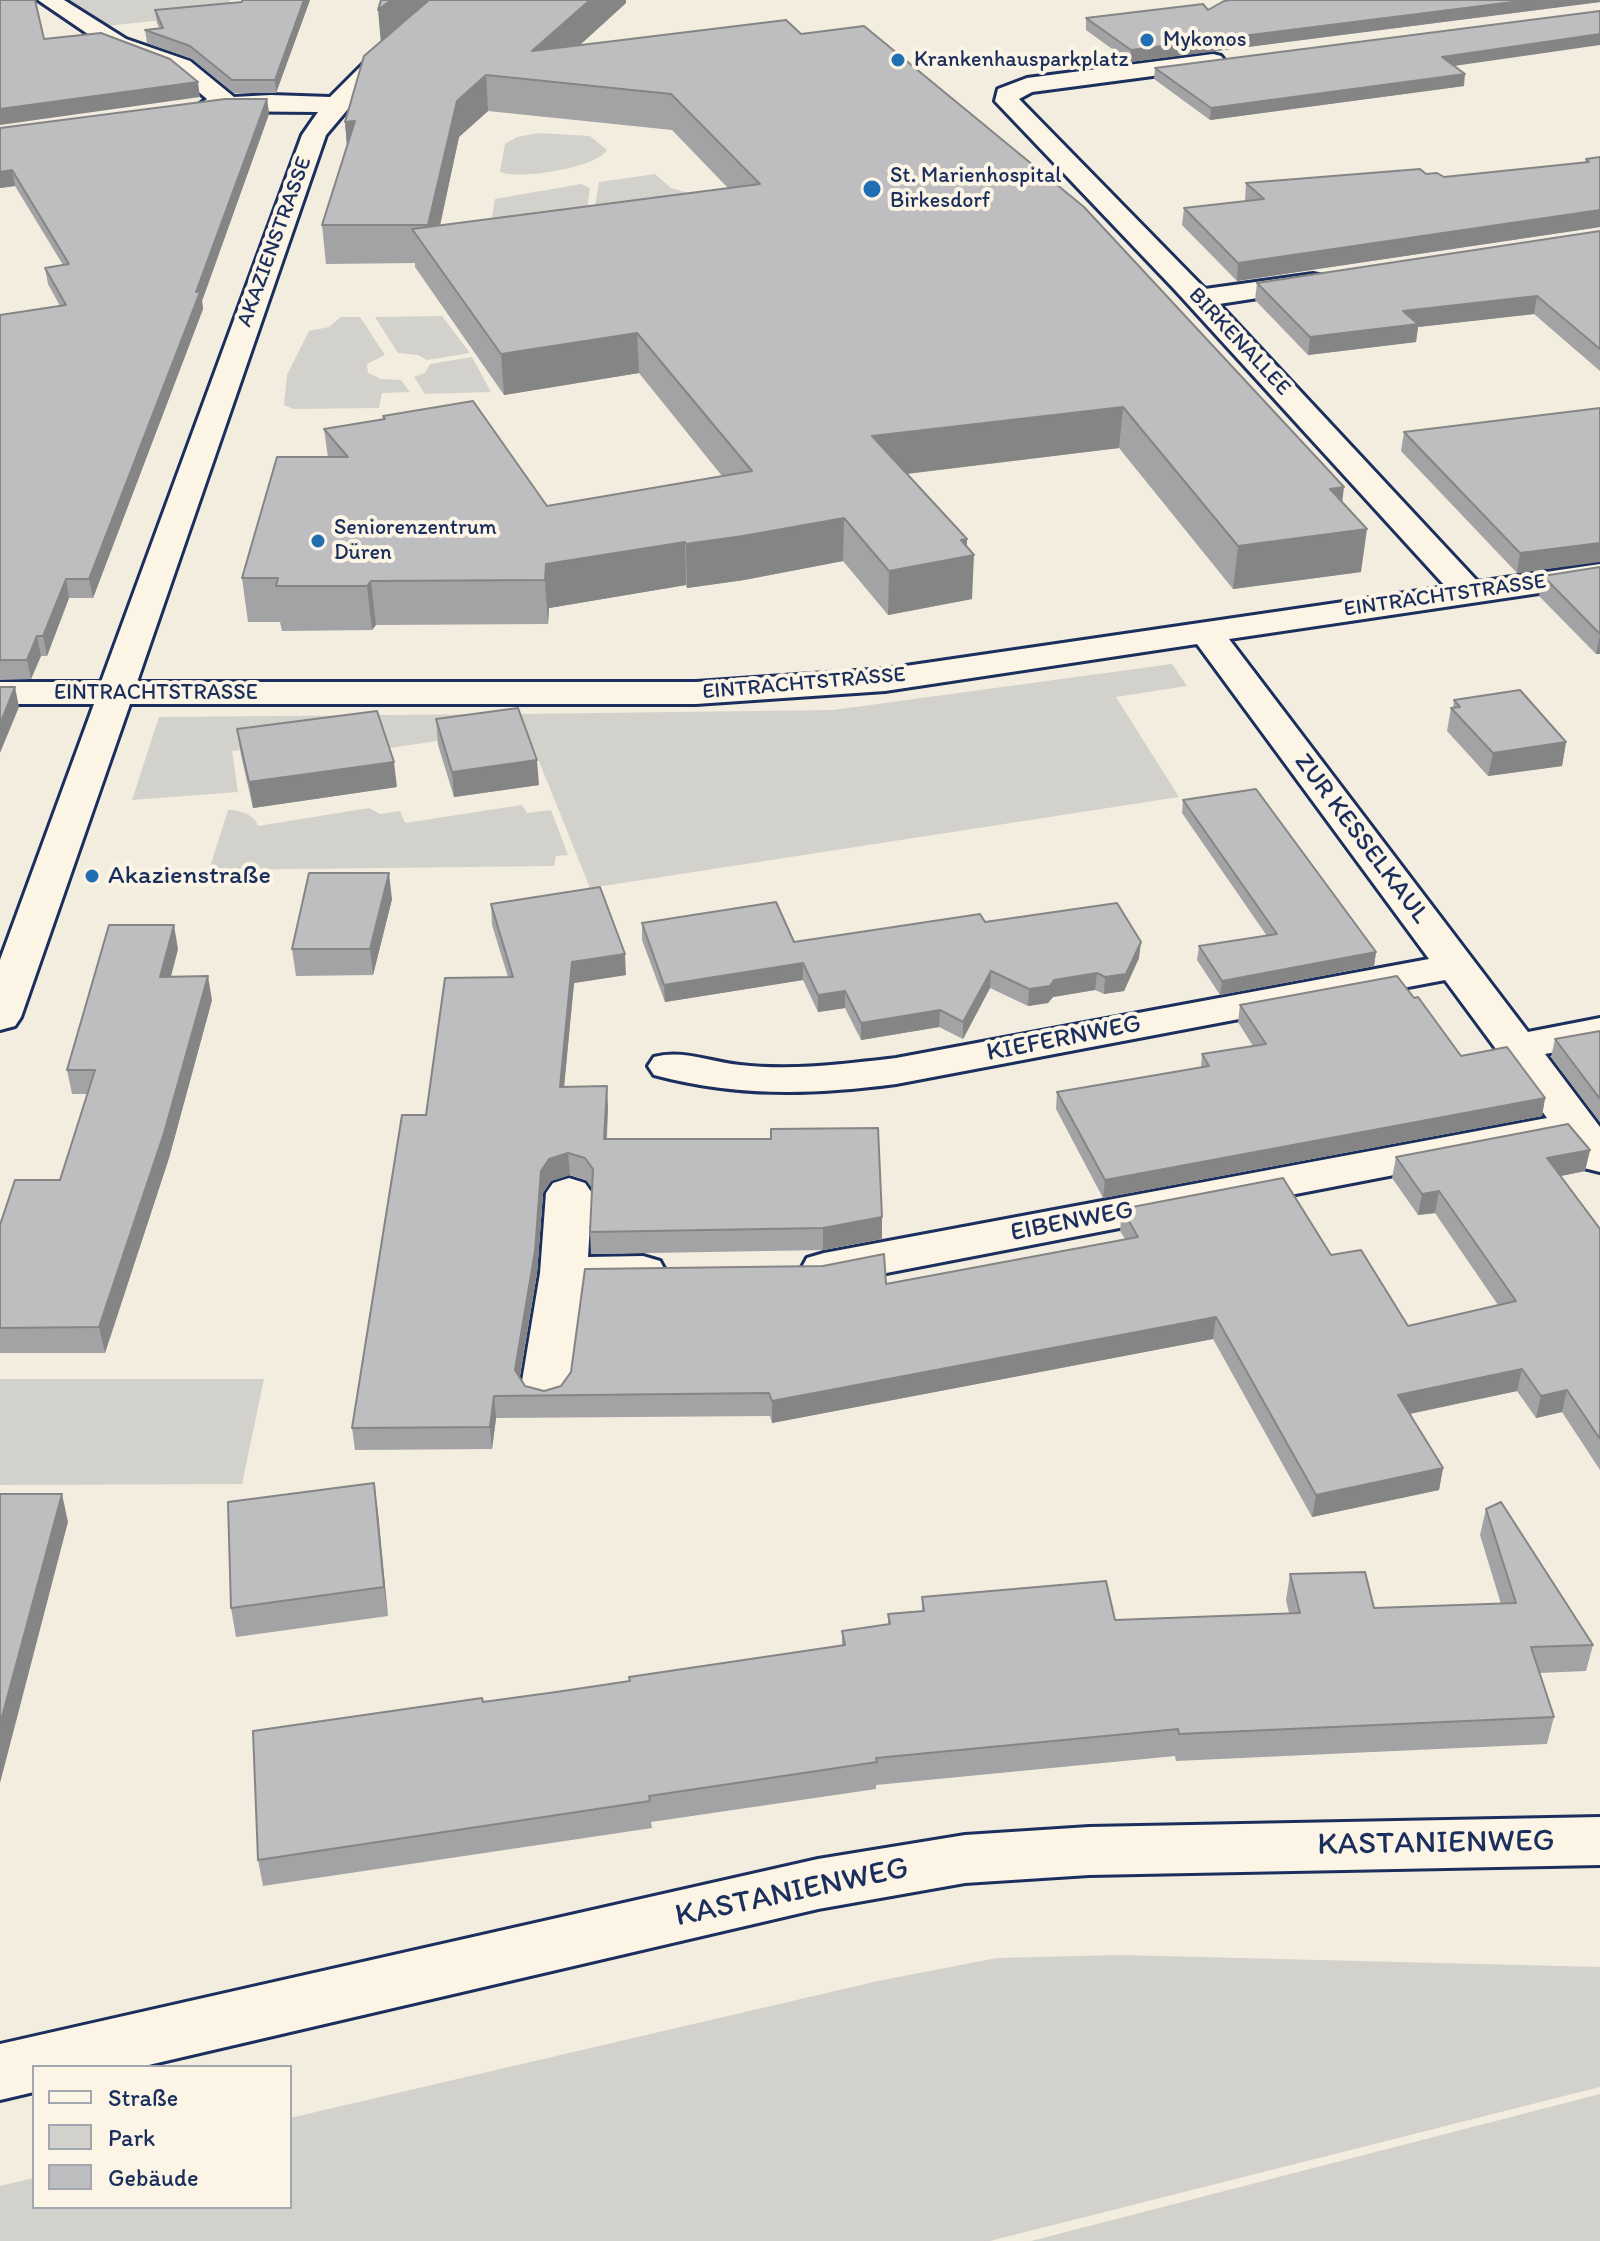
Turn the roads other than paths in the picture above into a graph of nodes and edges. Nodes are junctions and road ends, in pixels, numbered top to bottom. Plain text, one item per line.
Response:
1 (49, 0) edge
2 (455, 0) edge
3 (1239, 58) edge
4 (227, 104) junction
5 (334, 105) junction
6 (182, 110) edge
7 (1336, 278) edge
8 (1198, 298) junction
9 (1600, 574) edge
10 (1470, 593) junction
11 (1205, 631) junction
12 (0, 693) edge
13 (114, 693) junction
14 (1456, 966) junction
15 (0, 1017) edge
16 (1600, 1031) edge
17 (1516, 1047) junction
18 (669, 1066) dead end
19 (1588, 1142) edge
20 (569, 1193) dead end
21 (777, 1270) edge
22 (686, 1271) edge
23 (563, 1273) junction
24 (545, 1393) edge
25 (1600, 1841) edge
26 (0, 2072) edge

1 - 4 street
2 - 5 street, AKAZIENSTRASSE
3 - 8 street, BIRKENALLEE
4 - 5 street
4 - 6 street
5 - 13 street, AKAZIENSTRASSE
7 - 8 street
8 - 10 street, BIRKENALLEE
9 - 10 street, EINTRACHTSTRASSE
10 - 11 street, EINTRACHTSTRASSE
11 - 13 street, EINTRACHTSTRASSE
11 - 14 street, ZUR KESSELKAUL
12 - 13 street, EINTRACHTSTRASSE
13 - 15 street, AKAZIENSTRASSE
14 - 17 street, ZUR KESSELKAUL
14 - 18 street, KIEFERNWEG
16 - 17 street
17 - 19 street, ZUR KESSELKAUL
19 - 21 street, EIBENWEG
20 - 23 street
22 - 23 street
23 - 24 street
25 - 26 street, KASTANIENWEG

